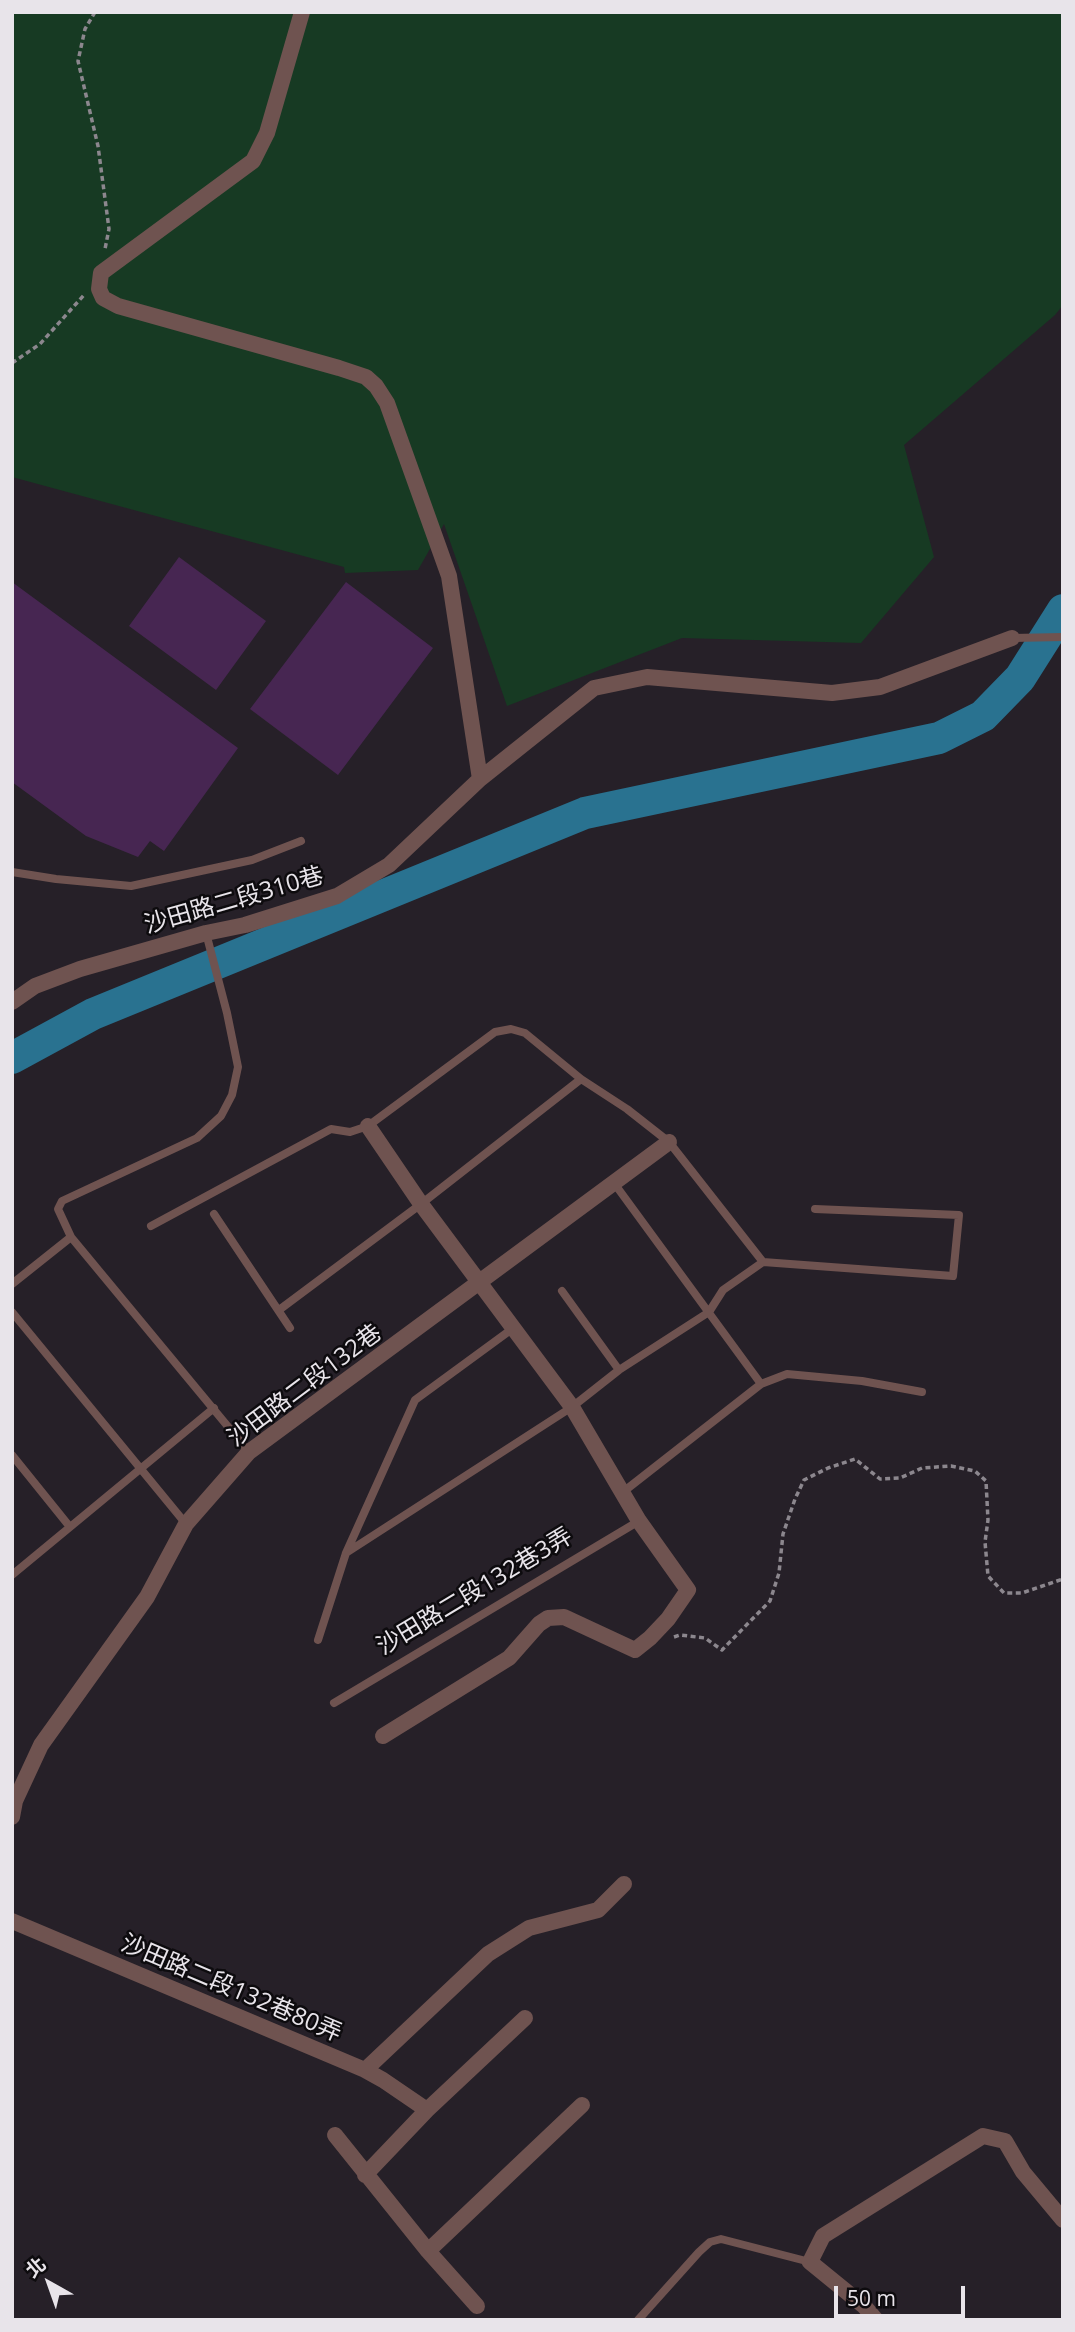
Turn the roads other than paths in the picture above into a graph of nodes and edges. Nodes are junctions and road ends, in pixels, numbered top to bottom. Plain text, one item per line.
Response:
1 (302, 12) edge
2 (1063, 637) edge
3 (1012, 639) joint
4 (480, 779) junction
5 (301, 841) dead end
6 (12, 872) edge
7 (206, 933) junction
8 (12, 1002) edge
9 (581, 1079) junction
10 (368, 1126) junction
11 (669, 1142) junction
12 (614, 1182) junction
13 (421, 1204) junction
14 (815, 1209) dead end
15 (214, 1214) dead end
16 (151, 1226) dead end
17 (71, 1237) junction
18 (763, 1262) junction
19 (480, 1283) junction
20 (12, 1284) edge
21 (562, 1291) dead end
22 (279, 1310) junction
23 (12, 1312) edge
24 (709, 1312) junction
25 (290, 1328) dead end
26 (512, 1329) junction
27 (619, 1370) junction
28 (761, 1384) junction
29 (922, 1392) dead end
30 (572, 1407) junction
31 (214, 1408) junction
32 (250, 1452) junction
33 (12, 1455) edge
34 (140, 1469) junction
35 (623, 1492) junction
36 (639, 1521) junction
37 (186, 1524) junction
38 (69, 1527) junction
39 (346, 1553) junction
40 (12, 1575) edge
41 (318, 1640) dead end
42 (334, 1703) dead end
43 (383, 1736) dead end
44 (12, 1817) edge
45 (624, 1884) dead end
46 (12, 1922) edge
47 (525, 2018) dead end
48 (365, 2070) junction
49 (582, 2105) dead end
50 (427, 2110) junction
51 (335, 2135) dead end
52 (366, 2175) junction
53 (1057, 2205) edge
54 (1063, 2220) edge
55 (428, 2251) junction
56 (810, 2262) junction
57 (477, 2306) dead end
58 (638, 2320) edge
59 (876, 2320) edge

1 - 4 street
2 - 3 lane
3 - 4 street, 沙田路二段310巷
4 - 7 street, 沙田路二段310巷
5 - 6 lane
7 - 8 street, 沙田路二段310巷
7 - 17 lane
9 - 10 lane
9 - 11 lane
9 - 13 lane
10 - 13 street
10 - 16 lane
11 - 12 street, 沙田路二段132巷
11 - 18 lane
12 - 19 street, 沙田路二段132巷
12 - 24 lane
13 - 19 street
13 - 22 lane
14 - 18 lane
15 - 22 lane
17 - 20 lane
17 - 31 lane
18 - 24 lane
19 - 26 street
19 - 32 street, 沙田路二段132巷
21 - 27 lane
22 - 25 lane
23 - 34 lane
24 - 27 lane
24 - 28 lane
26 - 30 street
26 - 39 lane
27 - 30 lane
28 - 29 lane
28 - 35 lane
30 - 35 street
30 - 39 lane
31 - 32 lane
31 - 34 lane
32 - 37 street, 沙田路二段132巷
33 - 38 lane
34 - 37 lane
34 - 38 lane
35 - 36 street
36 - 42 lane, 沙田路二段132巷3弄
36 - 43 street
37 - 44 street, 沙田路二段132巷
38 - 40 lane
39 - 41 lane
45 - 48 street
46 - 48 street, 沙田路二段132巷80弄
47 - 50 street
48 - 50 street, 沙田路二段132巷80弄
49 - 55 street
50 - 52 street
51 - 52 street
52 - 55 street
53 - 54 street
53 - 56 street
55 - 57 street
56 - 58 lane
56 - 59 street

